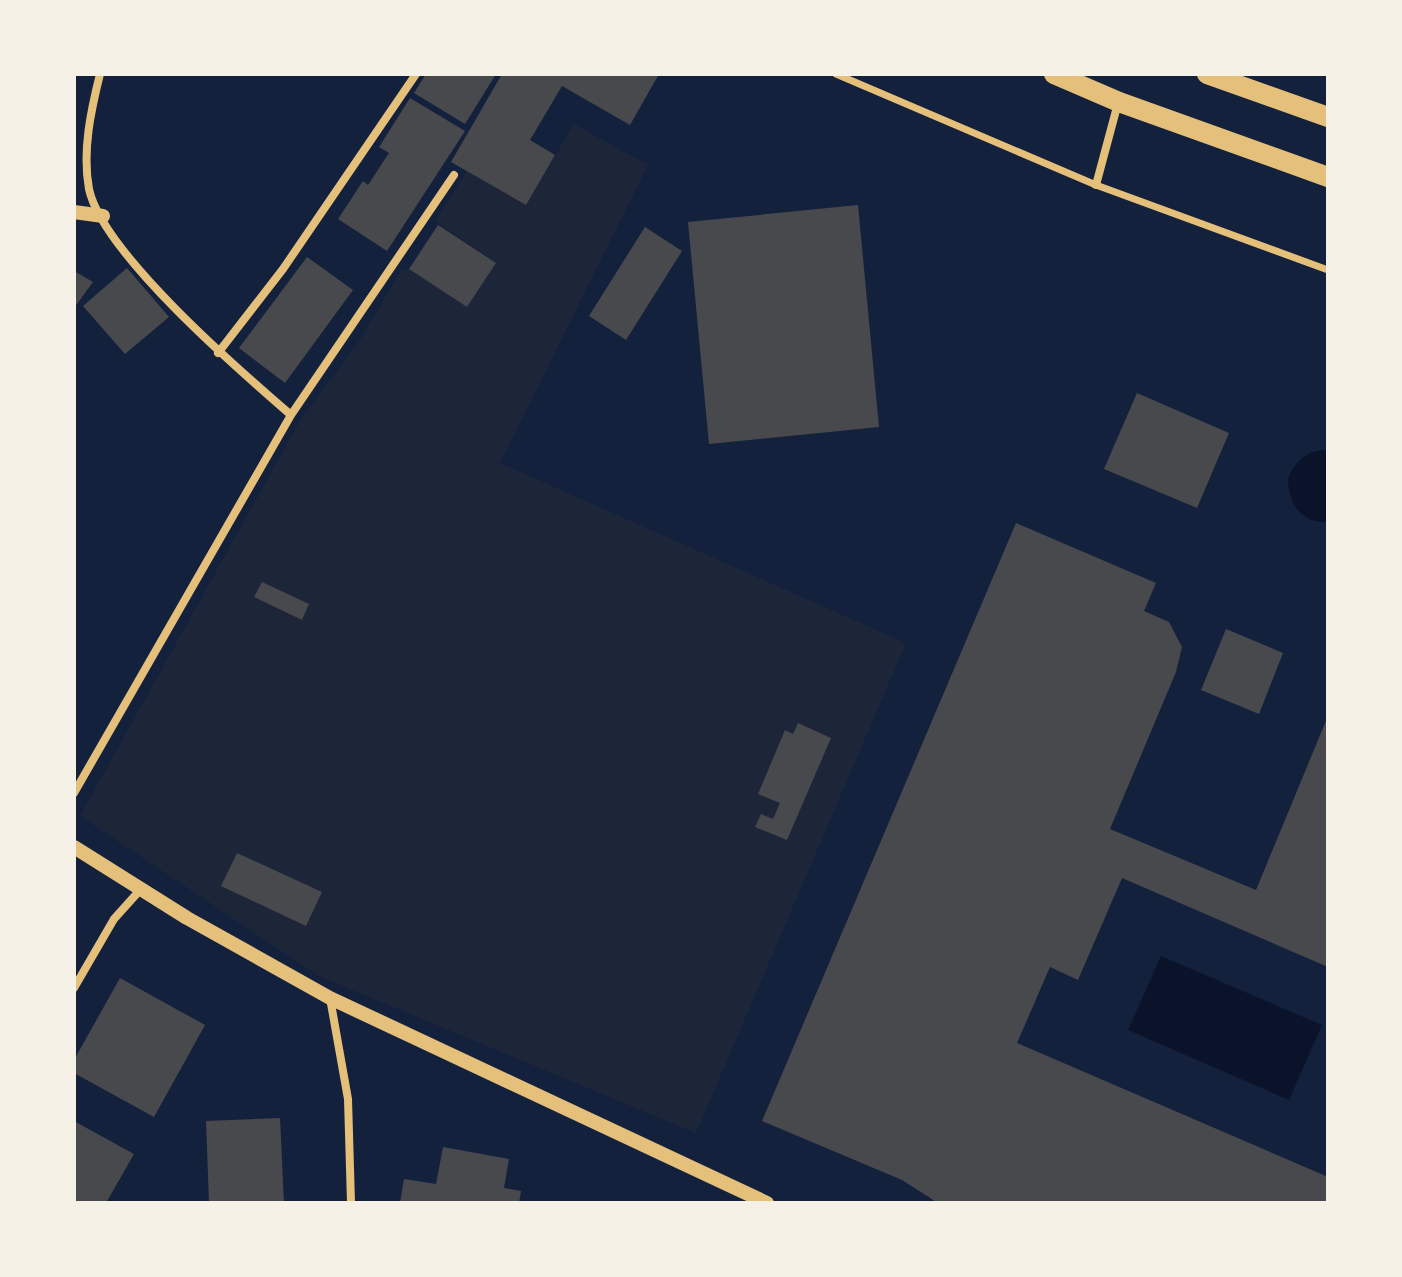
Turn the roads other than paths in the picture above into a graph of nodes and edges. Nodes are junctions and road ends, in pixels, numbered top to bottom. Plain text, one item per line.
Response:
1 (100, 74) edge
2 (416, 74) edge
3 (836, 74) edge
4 (1054, 74) edge
5 (1207, 74) edge
6 (1119, 102) junction
7 (1328, 117) edge
8 (454, 175) dead end
9 (1328, 177) edge
10 (1096, 185) junction
11 (74, 212) edge
12 (103, 216) junction
13 (1328, 270) edge
14 (218, 353) junction
15 (291, 415) junction
16 (74, 793) edge
17 (74, 847) edge
18 (142, 888) junction
19 (74, 988) edge
20 (330, 998) junction
21 (351, 1203) edge
22 (767, 1203) edge

1 - 12 street
2 - 14 street
3 - 10 street
4 - 6 main road
5 - 7 main road
6 - 9 main road
6 - 10 street
8 - 15 street
10 - 13 street
11 - 12 street
12 - 14 street
14 - 15 street
15 - 16 street
17 - 18 street
18 - 19 street
18 - 20 street
20 - 21 street
20 - 22 street

